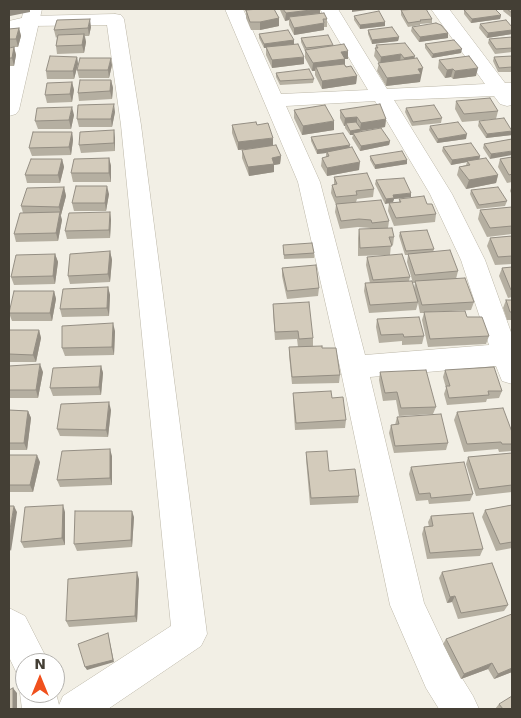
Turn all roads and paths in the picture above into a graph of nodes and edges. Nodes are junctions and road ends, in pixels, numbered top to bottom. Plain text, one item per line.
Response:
1 (234, 9) edge
2 (329, 9) edge
3 (440, 9) edge
4 (24, 18) edge
5 (506, 89) edge
6 (382, 96) junction
7 (274, 100) junction
8 (512, 107) edge
9 (9, 110) edge
10 (510, 361) edge
11 (354, 367) junction
12 (9, 625) edge
13 (26, 653) edge
14 (76, 709) edge
15 (460, 709) edge

1 - 7 street
2 - 6 street
3 - 5 street
4 - 9 street
4 - 14 street
5 - 6 street
5 - 8 street
6 - 7 street
6 - 10 street
7 - 11 street
10 - 11 street
11 - 15 street
12 - 13 street

